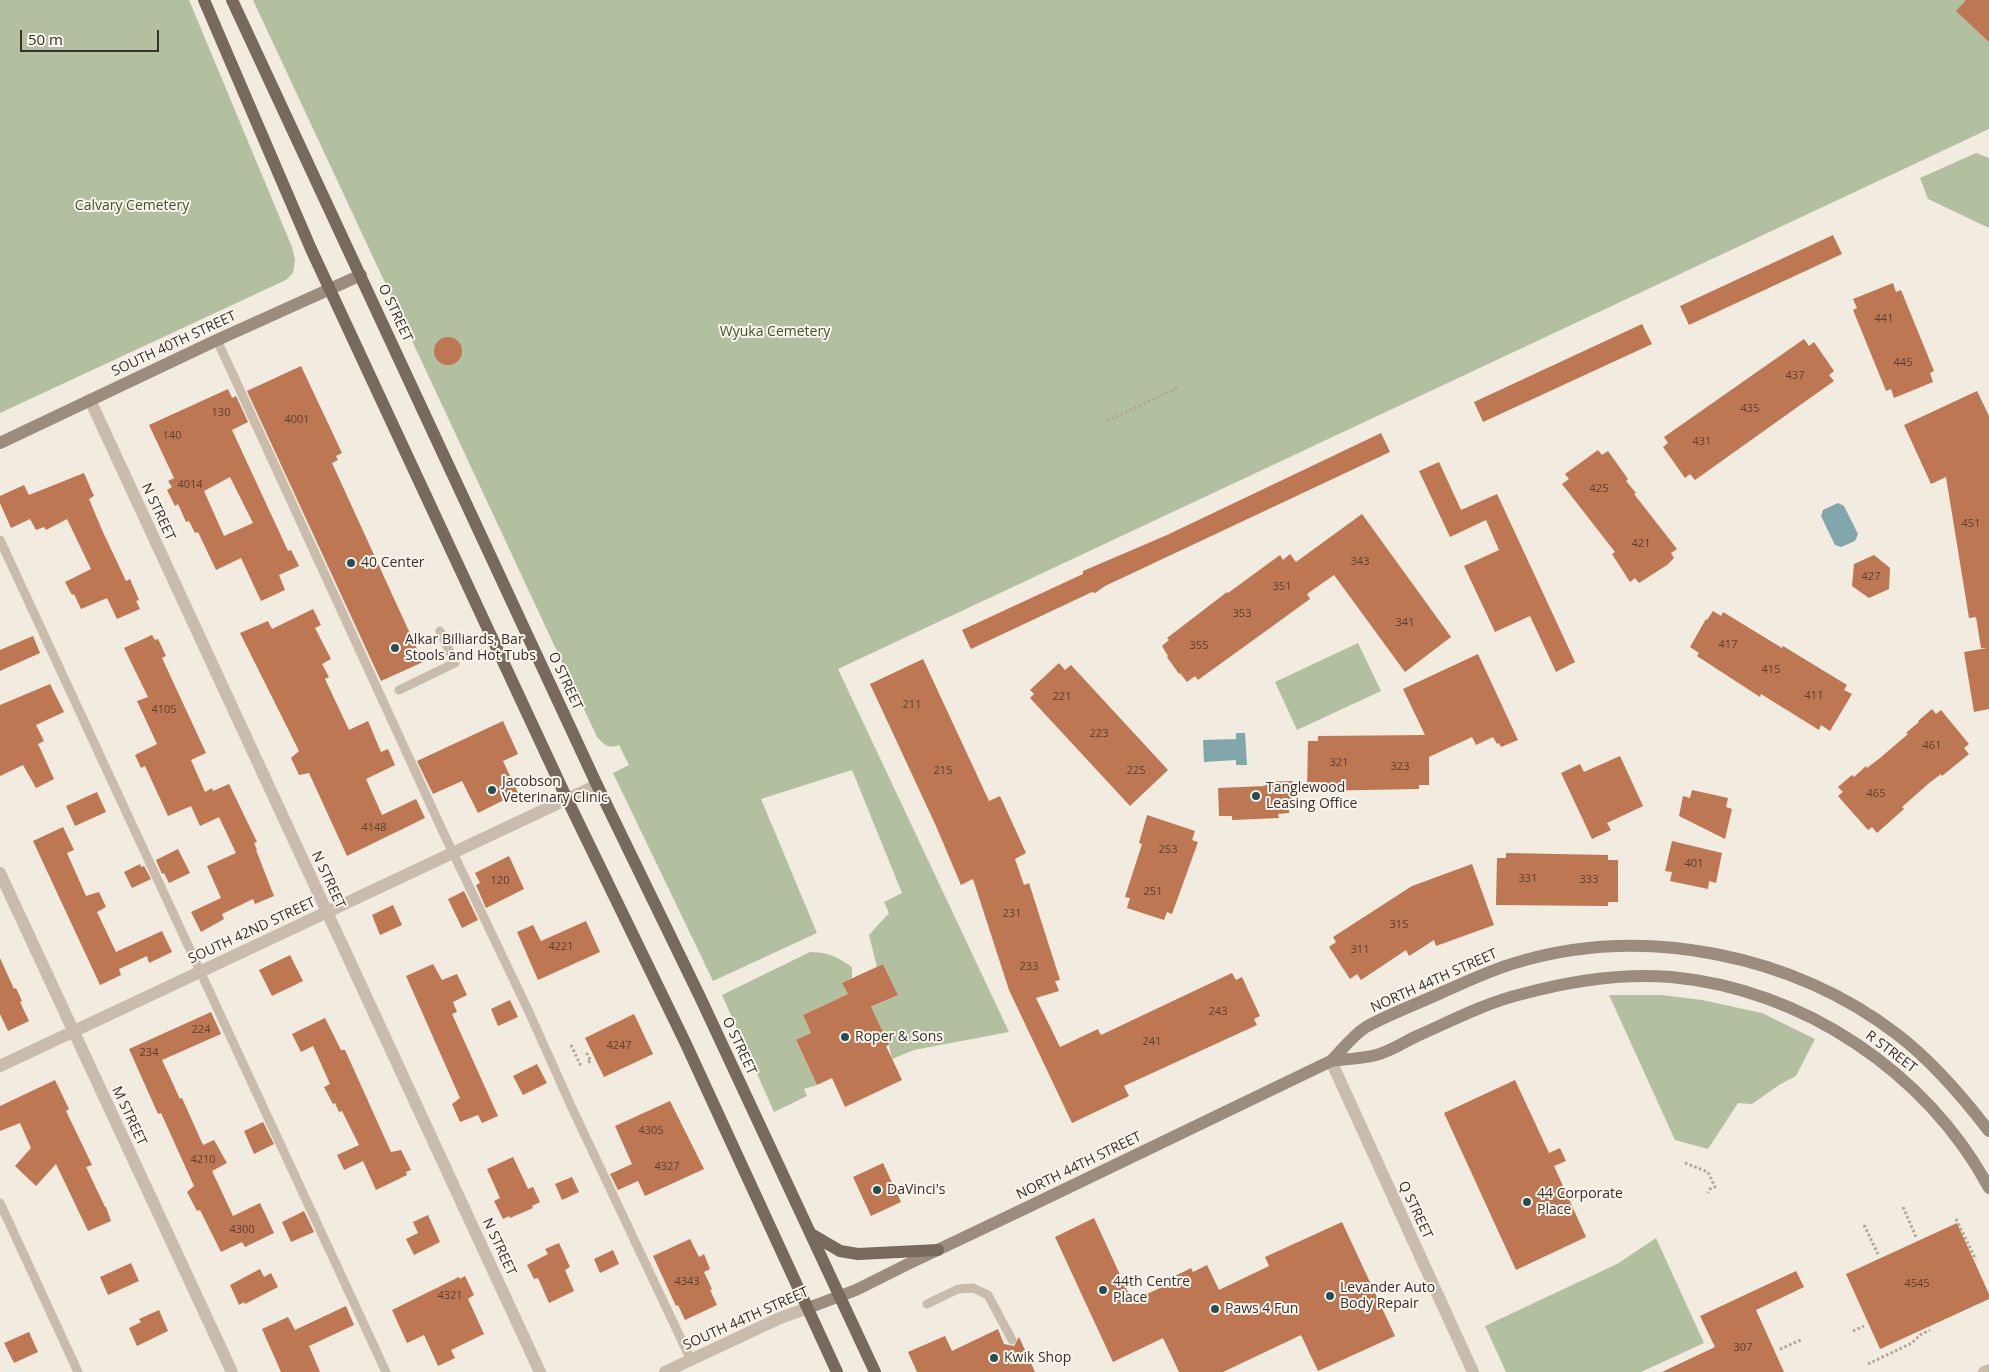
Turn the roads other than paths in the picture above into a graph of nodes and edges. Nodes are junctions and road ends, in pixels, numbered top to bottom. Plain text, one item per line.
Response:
1 (204, 0) edge
2 (232, 0) edge
3 (361, 275) junction
4 (330, 289) junction
5 (216, 340) junction
6 (90, 400) junction
7 (0, 443) edge
8 (0, 540) edge
9 (440, 631) dead end
10 (399, 690) dead end
11 (597, 785) junction
12 (566, 800) junction
13 (452, 852) junction
14 (0, 873) edge
15 (327, 912) junction
16 (1741, 960) joint
17 (200, 972) junction
18 (1736, 990) joint
19 (73, 1031) junction
20 (1331, 1061) junction
21 (0, 1066) edge
22 (1989, 1131) edge
23 (1989, 1188) edge
24 (0, 1203) edge
25 (810, 1233) junction
26 (938, 1250) junction
27 (840, 1296) junction
28 (927, 1304) dead end
29 (808, 1308) junction
30 (1012, 1340) dead end
31 (691, 1360) junction
32 (1989, 1370) edge
33 (78, 1372) edge
34 (232, 1372) edge
35 (386, 1372) edge
36 (540, 1372) edge
37 (665, 1372) edge
38 (837, 1372) edge
39 (875, 1372) edge
40 (1473, 1372) edge
41 (1984, 1372) edge

1 - 4 main road
2 - 3 main road, O STREET
3 - 4 main road, SOUTH 40TH STREET
3 - 11 main road, O STREET
4 - 5 main road, SOUTH 40TH STREET
4 - 12 main road
5 - 6 main road, SOUTH 40TH STREET
5 - 13 lane
6 - 7 main road, SOUTH 40TH STREET
6 - 15 street, N STREET
8 - 17 lane
9 - 10 lane
11 - 12 street, SOUTH 42ND STREET
11 - 25 main road, O STREET
12 - 13 street, SOUTH 42ND STREET
12 - 29 main road
13 - 15 street, SOUTH 42ND STREET
13 - 31 lane
14 - 19 street, M STREET
15 - 17 street, SOUTH 42ND STREET
15 - 36 street, N STREET
16 - 20 main road, NORTH 44TH STREET
16 - 22 main road, R STREET
17 - 19 street, SOUTH 42ND STREET
17 - 35 lane
18 - 20 main road, NORTH 44TH STREET
18 - 23 main road, R STREET
19 - 21 street, SOUTH 42ND STREET
19 - 34 street, M STREET
20 - 26 main road, NORTH 44TH STREET
20 - 40 street, Q STREET
24 - 33 lane
25 - 26 main road
25 - 27 main road, O STREET
26 - 27 main road, NORTH 44TH STREET
27 - 29 main road, SOUTH 44TH STREET
27 - 39 main road, O STREET
28 - 30 lane
29 - 31 street, SOUTH 44TH STREET
29 - 38 main road
31 - 37 street, SOUTH 44TH STREET
32 - 41 street

